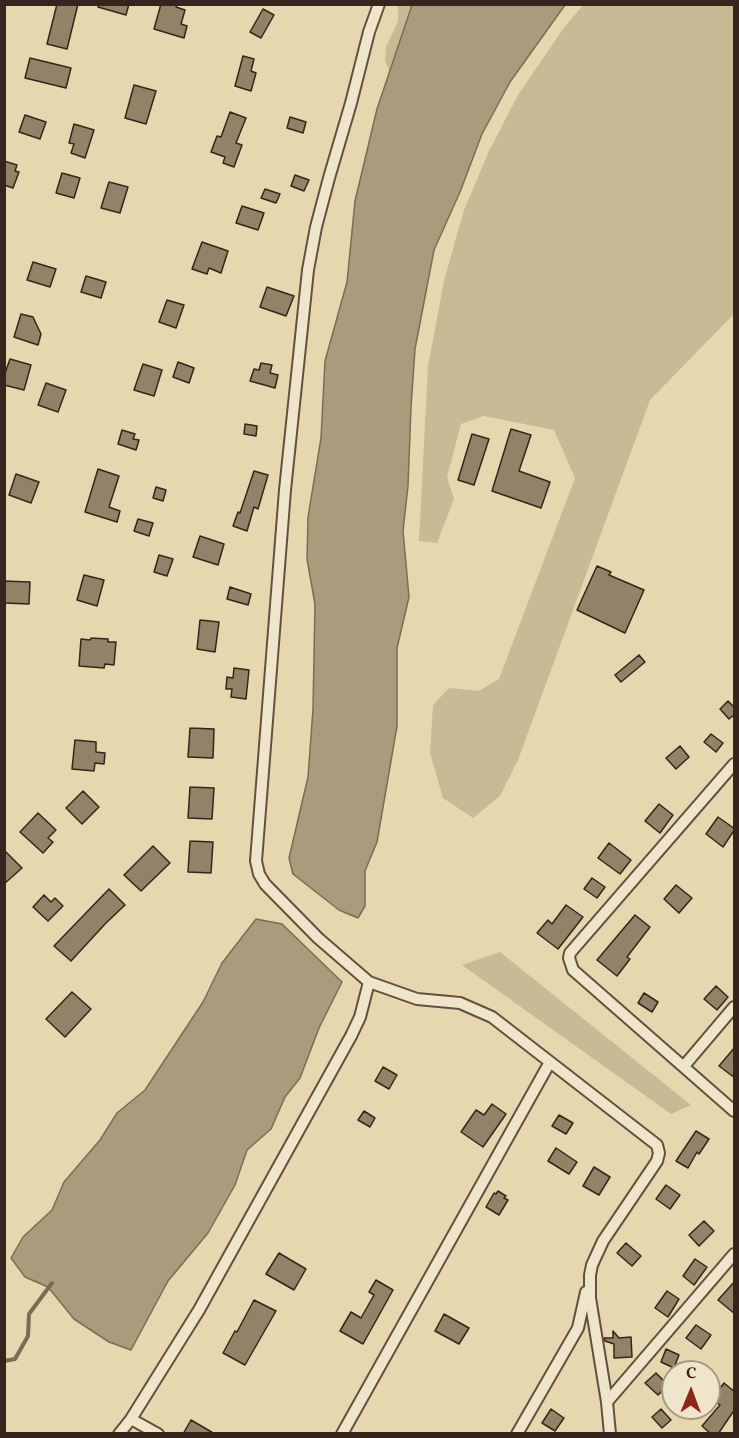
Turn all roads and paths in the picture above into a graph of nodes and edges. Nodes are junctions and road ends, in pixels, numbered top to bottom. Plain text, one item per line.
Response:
1 (378, 4) edge
2 (735, 764) edge
3 (369, 982) junction
4 (735, 1006) edge
5 (550, 1062) junction
6 (684, 1066) junction
7 (735, 1112) edge
8 (735, 1254) edge
9 (590, 1275) junction
10 (607, 1402) junction
11 (131, 1419) junction
12 (119, 1434) edge
13 (158, 1434) edge
14 (342, 1434) edge
15 (517, 1434) edge
16 (610, 1434) edge

1 - 3 street
2 - 6 street
3 - 5 street
3 - 11 street
4 - 6 street
5 - 9 street
5 - 14 street
6 - 7 street
8 - 10 street
9 - 10 street
9 - 15 street
10 - 16 street
11 - 12 street
11 - 13 street

